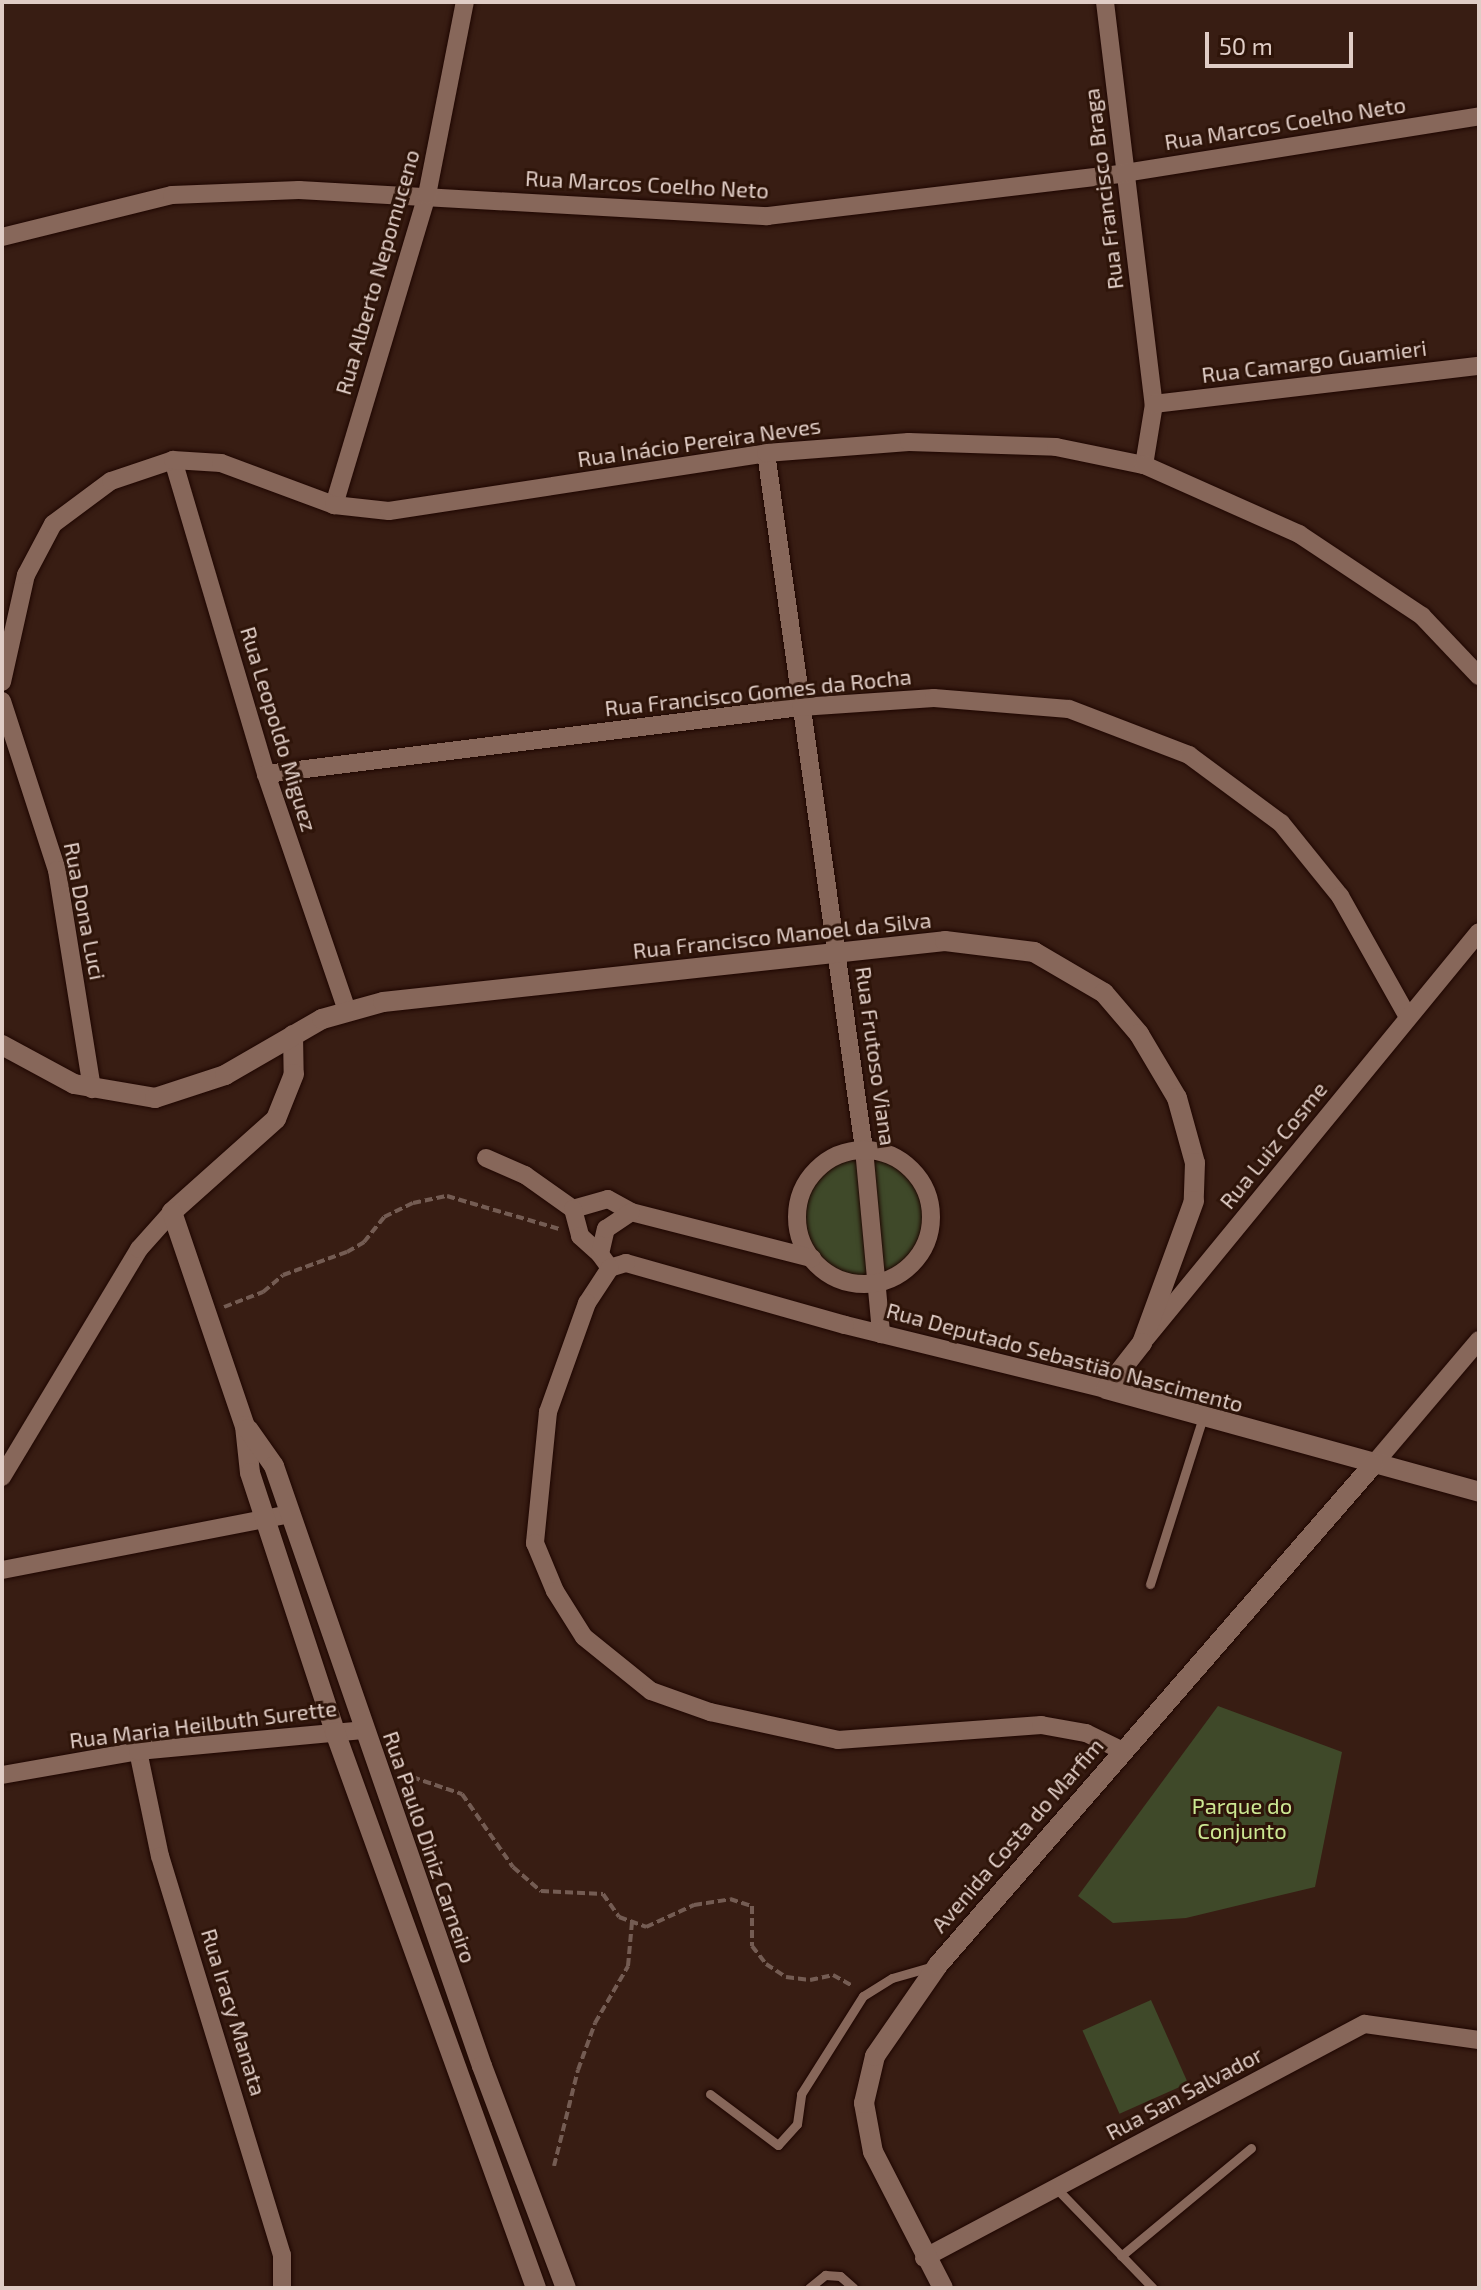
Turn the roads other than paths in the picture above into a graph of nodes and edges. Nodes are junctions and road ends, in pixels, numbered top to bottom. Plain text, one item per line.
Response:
1 (465, 2) edge
2 (1105, 2) edge
3 (1479, 116) edge
4 (1125, 173) junction
5 (427, 195) junction
6 (2, 237) edge
7 (1479, 366) edge
8 (1154, 404) junction
9 (766, 453) junction
10 (173, 460) junction
11 (1144, 465) junction
12 (334, 505) junction
13 (1479, 676) edge
14 (2, 682) edge
15 (2, 701) edge
16 (801, 707) junction
17 (266, 774) junction
18 (1479, 932) edge
19 (838, 954) junction
20 (347, 1010) junction
21 (1408, 1017) junction
22 (293, 1035) junction
23 (2, 1045) edge
24 (92, 1089) junction
25 (864, 1149) junction
26 (486, 1158) dead end
27 (573, 1209) junction
28 (172, 1212) junction
29 (631, 1212) junction
30 (812, 1258) junction
31 (605, 1261) junction
32 (880, 1283) junction
33 (881, 1334) junction
34 (1479, 1340) edge
35 (1142, 1343) junction
36 (1106, 1389) junction
37 (1203, 1417) junction
38 (245, 1426) junction
39 (1373, 1465) junction
40 (2, 1477) edge
41 (1479, 1492) edge
42 (290, 1514) junction
43 (264, 1519) junction
44 (2, 1570) edge
45 (1150, 1584) dead end
46 (363, 1730) junction
47 (335, 1732) junction
48 (1121, 1750) junction
49 (138, 1751) junction
50 (2, 1775) edge
51 (938, 1965) junction
52 (1479, 2040) edge
53 (482, 2066) junction
54 (456, 2073) junction
55 (710, 2094) dead end
56 (1251, 2148) dead end
57 (1056, 2188) junction
58 (1121, 2256) junction
59 (924, 2258) junction
60 (282, 2288) edge
61 (536, 2288) edge
62 (566, 2288) edge
63 (809, 2288) edge
64 (854, 2288) edge
65 (943, 2288) edge
66 (1153, 2288) edge

1 - 5 street, Rua Alberto Nepomuceno
2 - 4 street, Rua Francisco Braga
3 - 4 street, Rua Marcos Coelho Neto
4 - 5 street, Rua Marcos Coelho Neto
4 - 8 street, Rua Francisco Braga
5 - 6 street, Rua Marcos Coelho Neto
5 - 12 street, Rua Alberto Nepomuceno
7 - 8 street, Rua Camargo Guamieri
8 - 11 street, Rua Francisco Braga
9 - 11 street, Rua Inácio Pereira Neves
9 - 12 street, Rua Inácio Pereira Neves
9 - 16 street, Rua Frutoso Viana
10 - 12 street, Rua Inácio Pereira Neves
10 - 14 street, Rua Inácio Pereira Neves
10 - 17 street, Rua Leopoldo Miguez
11 - 13 street, Rua Inácio Pereira Neves
15 - 24 street, Rua Dona Luci
16 - 17 street, Rua Francisco Gomes da Rocha
16 - 19 street, Rua Frutoso Viana
16 - 21 street, Rua Francisco Gomes da Rocha
17 - 20 street, Rua Leopoldo Miguez
18 - 21 street, Rua Luiz Cosme
19 - 20 street, Rua Francisco Manoel da Silva
19 - 25 street, Rua Frutoso Viana
19 - 35 street, Rua Francisco Manoel da Silva
20 - 22 street, Rua Francisco Manoel da Silva
21 - 35 street, Rua Luiz Cosme
22 - 24 street, Rua Francisco Manoel da Silva
22 - 28 street
23 - 24 street, Rua Francisco Manoel da Silva
25 - 30 street
25 - 32 street, Rua Frutoso Viana
25 - 32 street
26 - 27 street
27 - 29 street
27 - 31 street
28 - 38 street, Rua Paulo Diniz Carneiro
28 - 40 street
29 - 30 street
29 - 31 street
30 - 32 street
31 - 33 street, Rua Deputado Sebastião Nascimento
31 - 48 street
32 - 33 street, Rua Frutoso Viana
33 - 36 street, Rua Deputado Sebastião Nascimento
34 - 39 street
35 - 36 street, Rua Luiz Cosme
36 - 37 street, Rua Deputado Sebastião Nascimento
37 - 39 street, Rua Deputado Sebastião Nascimento
37 - 45 lane
38 - 42 street, Rua Paulo Diniz Carneiro
38 - 43 street, Rua Paulo Diniz Carneiro
39 - 41 street, Rua Deputado Sebastião Nascimento
39 - 48 street, Avenida Costa do Marfim
42 - 43 street
42 - 46 street, Rua Paulo Diniz Carneiro
43 - 44 street
43 - 47 street, Rua Paulo Diniz Carneiro
46 - 47 street, Rua Maria Heilbuth Surette
46 - 53 street, Rua Paulo Diniz Carneiro
47 - 49 street, Rua Maria Heilbuth Surette
47 - 54 street, Rua Paulo Diniz Carneiro
48 - 51 street, Avenida Costa do Marfim
49 - 50 street, Rua Maria Heilbuth Surette
49 - 60 street, Rua Iracy Manata
51 - 55 lane
51 - 59 street, Avenida Costa do Marfim
52 - 57 street, Rua San Salvador
53 - 54 street
53 - 62 street, Rua Paulo Diniz Carneiro
54 - 61 street, Rua Paulo Diniz Carneiro
56 - 58 lane
57 - 58 lane
57 - 59 street, Rua San Salvador
58 - 66 lane
59 - 65 street, Avenida Costa do Marfim
63 - 64 lane

